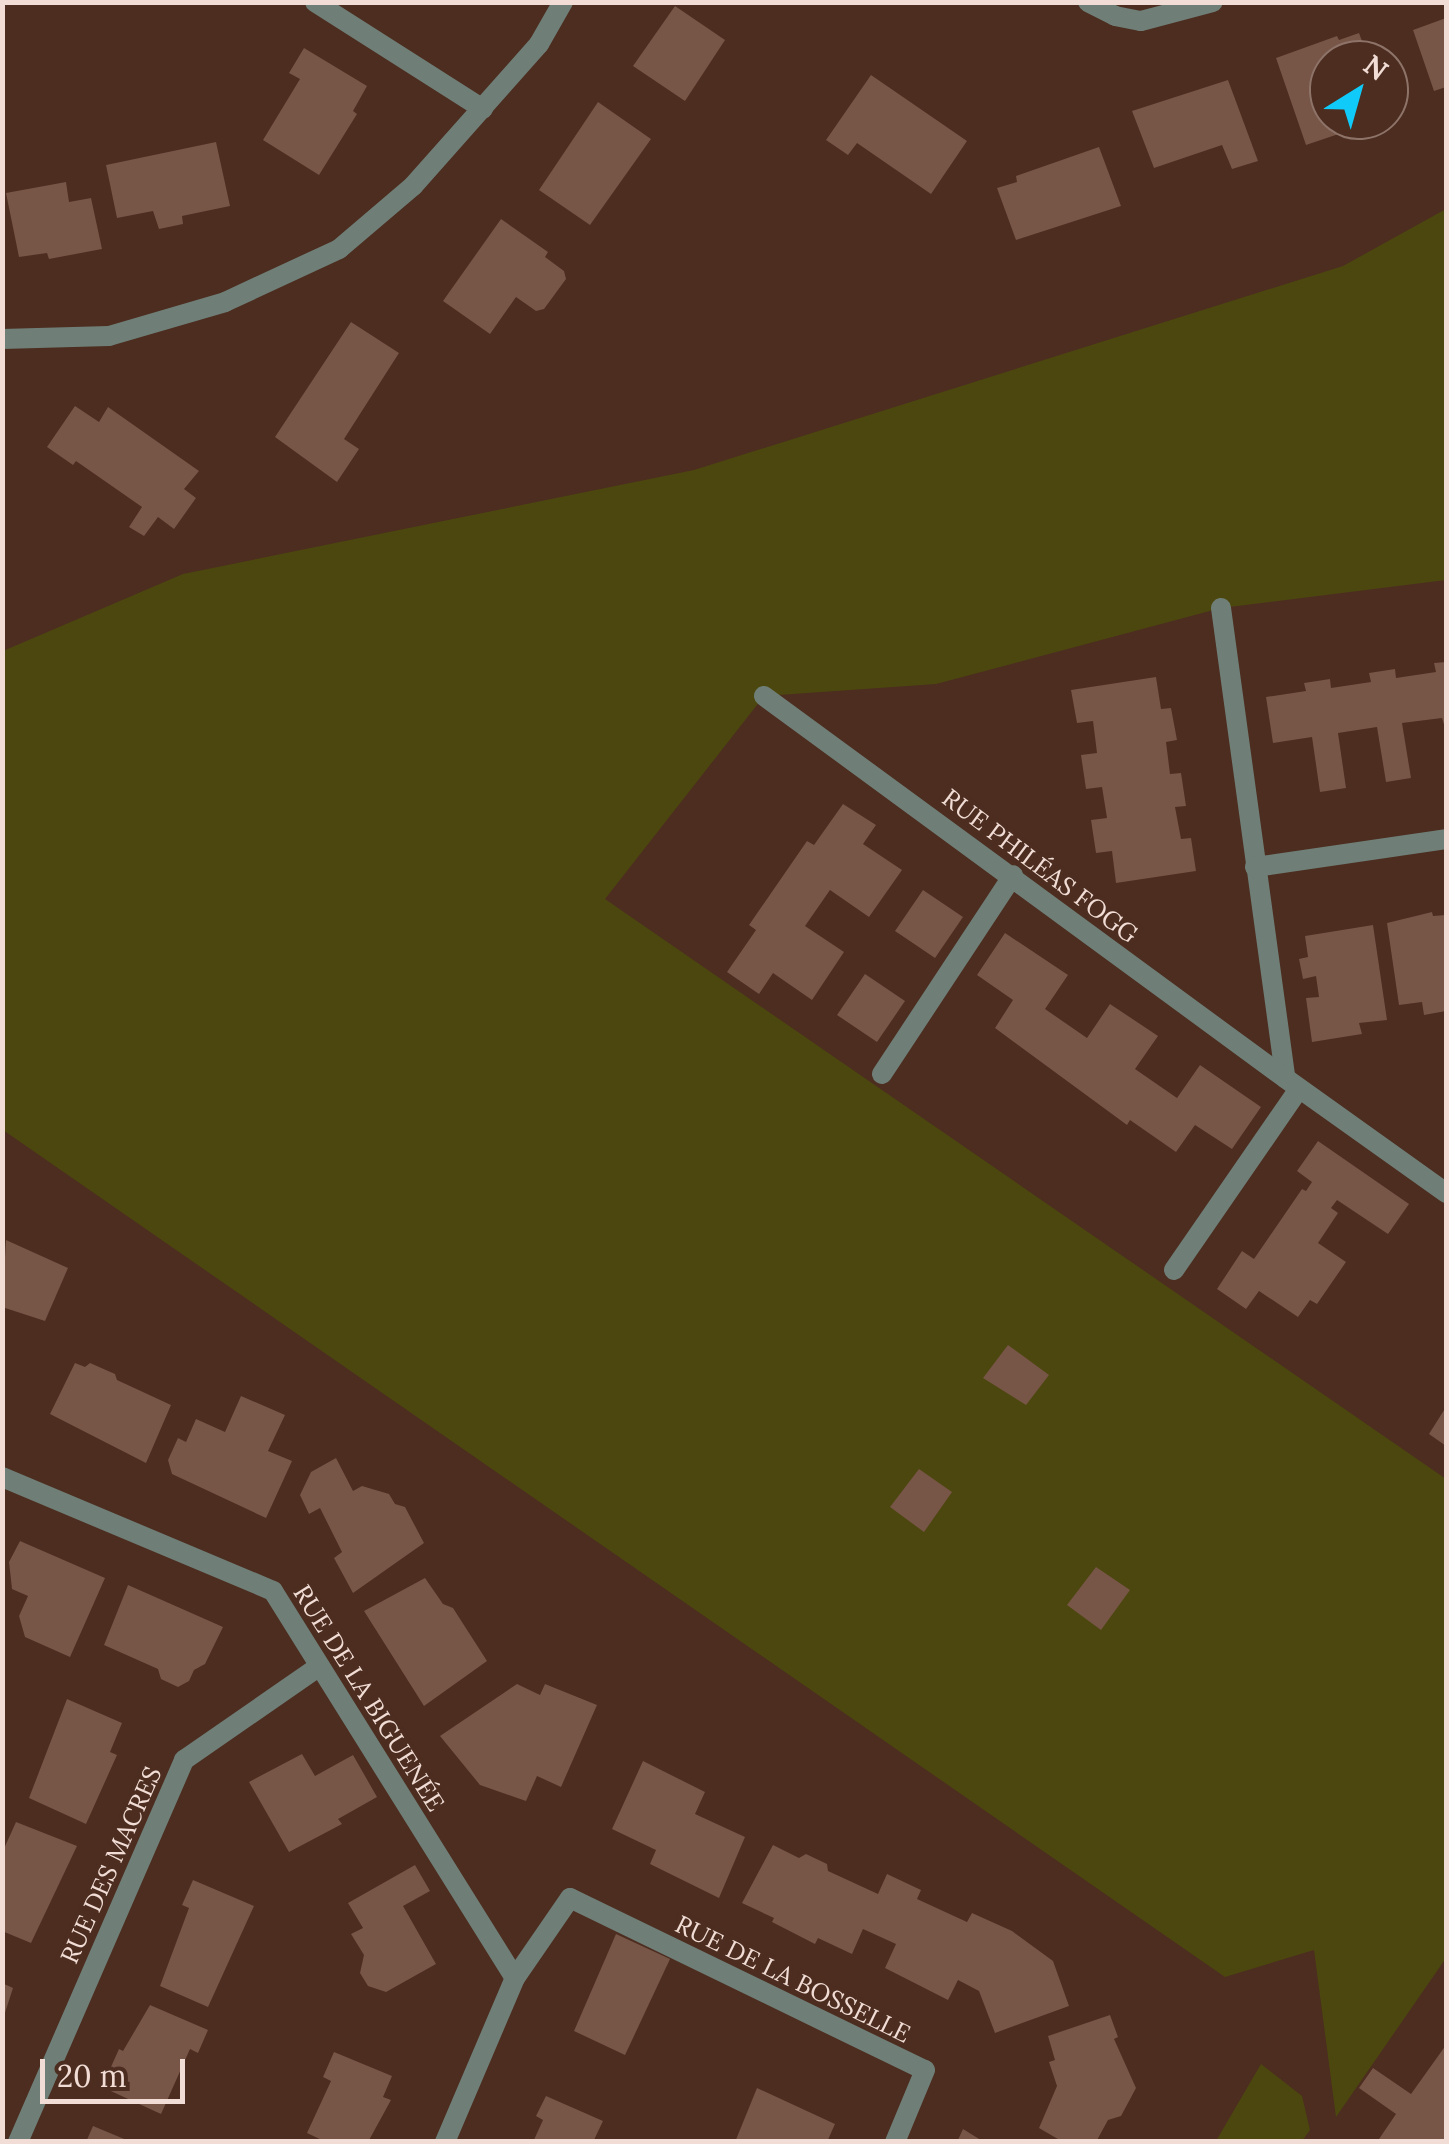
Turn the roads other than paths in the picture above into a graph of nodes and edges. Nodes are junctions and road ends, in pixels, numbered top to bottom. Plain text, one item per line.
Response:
1 (314, 2) edge
2 (563, 2) edge
3 (1088, 2) edge
4 (1213, 2) edge
5 (483, 109) junction
6 (2, 338) edge
7 (1221, 608) dead end
8 (764, 696) dead end
9 (1446, 838) edge
10 (1255, 868) junction
11 (1012, 875) junction
12 (882, 1074) dead end
13 (1292, 1084) junction
14 (1446, 1192) edge
15 (1174, 1270) dead end
16 (2, 1477) edge
17 (320, 1666) junction
18 (515, 1978) junction
19 (18, 2142) edge
20 (445, 2142) edge
21 (894, 2142) edge

1 - 5 street
2 - 5 street
3 - 4 street
5 - 6 street
7 - 10 street
8 - 11 street, RUE PHILÉAS FOGG
9 - 10 street
10 - 13 street
11 - 12 street
11 - 13 street, RUE PHILÉAS FOGG
13 - 14 street, RUE PHILÉAS FOGG
13 - 15 street
16 - 17 street, RUE DE LA BIGUENÉE
17 - 18 street, RUE DE LA BIGUENÉE
17 - 19 street, RUE DES MACRES
18 - 20 street
18 - 21 street, RUE DE LA BOSSELLE

